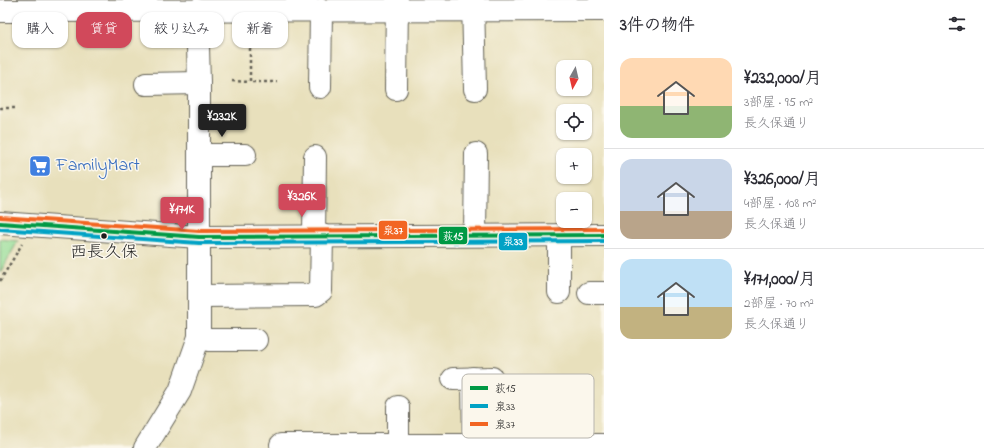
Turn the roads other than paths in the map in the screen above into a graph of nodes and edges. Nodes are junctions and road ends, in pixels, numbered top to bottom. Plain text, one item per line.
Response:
1 (47, 5) edge
2 (397, 5) edge
3 (473, 5) edge
4 (244, 6) edge
5 (197, 10) junction
6 (321, 10) junction
7 (604, 10) edge
8 (0, 11) edge
9 (199, 83) junction
10 (146, 84) dead end
11 (320, 87) dead end
12 (396, 89) dead end
13 (475, 89) dead end
14 (476, 154) dead end
15 (199, 155) junction
16 (245, 155) dead end
17 (315, 157) dead end
18 (0, 223) edge
19 (318, 235) junction
20 (475, 235) junction
21 (559, 235) junction
22 (604, 235) edge
23 (199, 237) junction
24 (559, 292) dead end
25 (199, 296) junction
26 (199, 337) junction
27 (256, 340) dead end
28 (398, 407) dead end
29 (474, 438) edge
30 (282, 445) dead end
31 (398, 445) junction
32 (474, 445) junction
33 (604, 445) edge
34 (145, 448) edge

1 - 5 street
1 - 8 street
2 - 3 street
2 - 6 street
2 - 12 street
3 - 7 street
3 - 13 street
4 - 5 street
4 - 6 street
5 - 9 street
6 - 11 street
9 - 10 street
9 - 15 street
14 - 20 street
15 - 16 street
15 - 23 street
17 - 19 street
18 - 23 street
19 - 20 street
19 - 23 street
19 - 25 street
20 - 21 street
21 - 22 street
21 - 24 street
23 - 25 street
25 - 26 street
26 - 27 street
26 - 34 street
28 - 31 street
29 - 32 street
30 - 31 street
31 - 32 street
32 - 33 street

